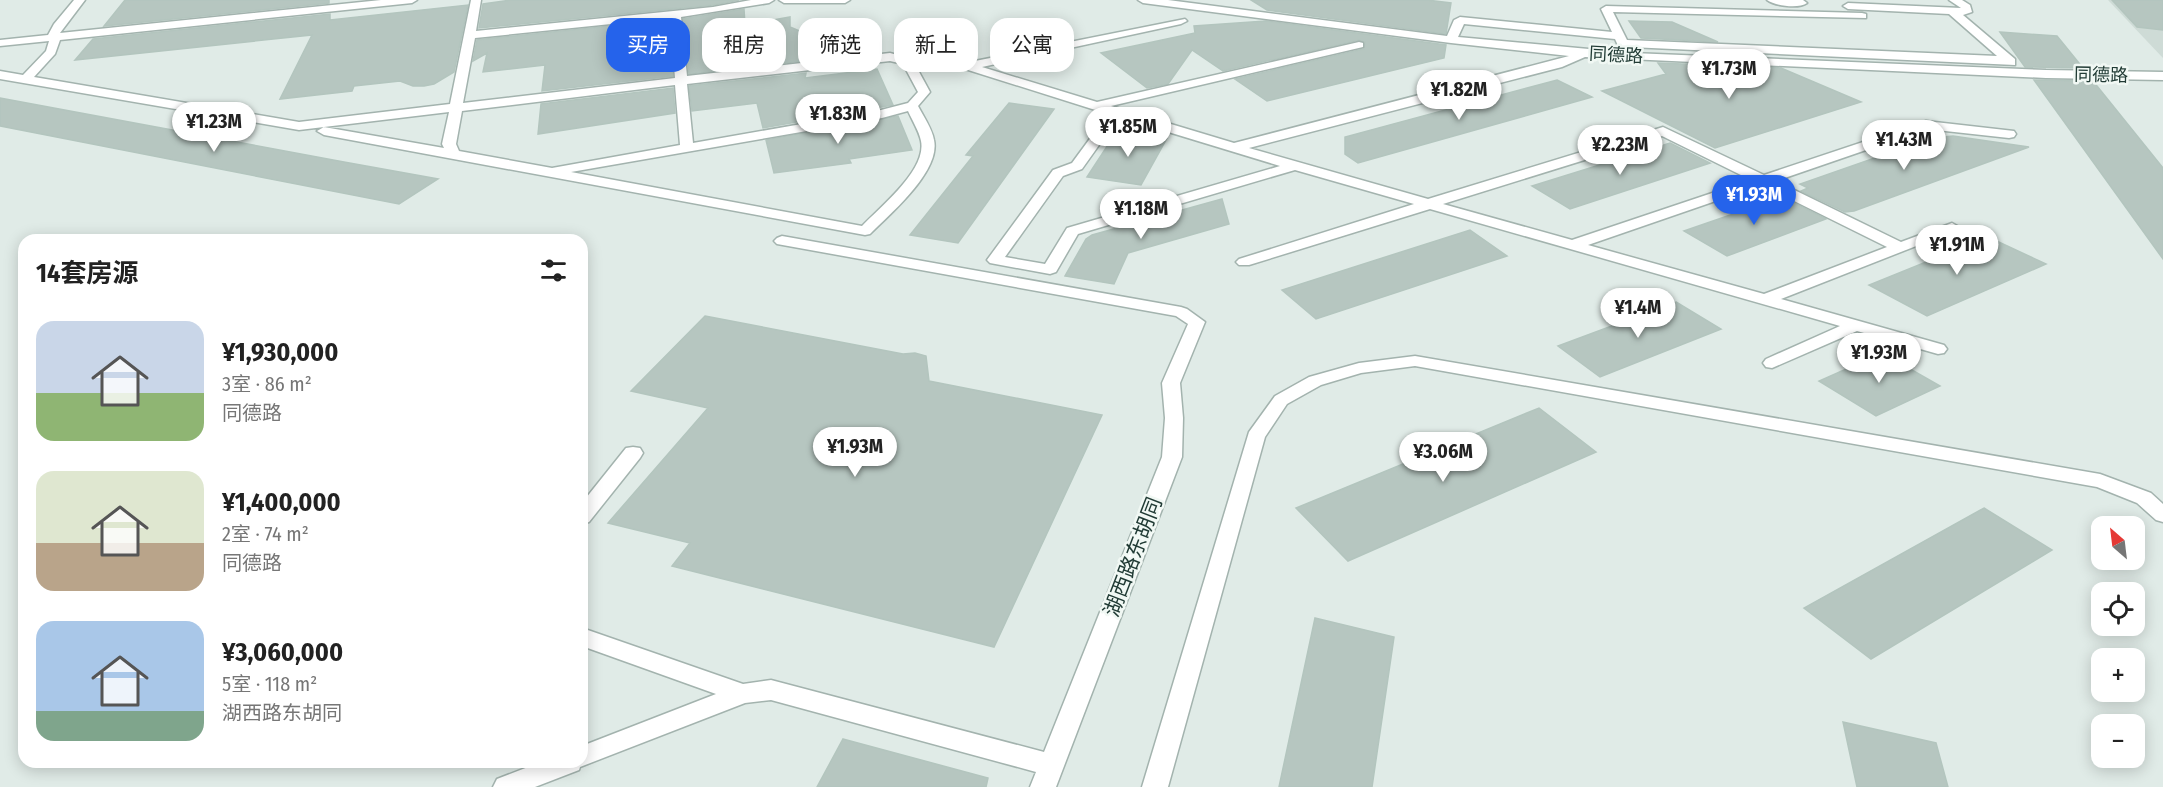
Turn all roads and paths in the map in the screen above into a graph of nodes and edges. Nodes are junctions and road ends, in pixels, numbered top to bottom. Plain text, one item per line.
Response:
1 (80, 0) edge
2 (277, 0) edge
3 (412, 0) edge
4 (476, 0) edge
5 (770, 0) edge
6 (784, 0) edge
7 (845, 0) edge
8 (1143, 0) edge
9 (1772, 0) edge
10 (1603, 4) edge
11 (1953, 6) edge
12 (675, 14) junction
13 (269, 15) junction
14 (1862, 16) dead end
15 (1181, 21) dead end
16 (470, 35) junction
17 (53, 37) junction
18 (1621, 39) junction
19 (1451, 40) junction
20 (0, 43) edge
21 (1359, 45) dead end
22 (1585, 54) junction
23 (1629, 56) junction
24 (2008, 60) junction
25 (2024, 74) junction
26 (0, 75) edge
27 (2163, 76) edge
28 (26, 79) junction
29 (682, 81) junction
30 (912, 106) junction
31 (1096, 106) junction
32 (456, 108) junction
33 (1116, 112) junction
34 (299, 126) junction
35 (2009, 134) dead end
36 (687, 147) junction
37 (1235, 148) junction
38 (454, 154) junction
39 (1295, 166) junction
40 (545, 172) junction
41 (1762, 180) junction
42 (1430, 204) junction
43 (1952, 227) dead end
44 (782, 241) dead end
45 (1572, 245) junction
46 (1900, 247) junction
47 (1244, 262) dead end
48 (1764, 300) junction
49 (1855, 326) junction
50 (1938, 350) dead end
51 (1772, 363) dead end
52 (633, 453) dead end
53 (588, 509) edge
54 (2163, 515) edge
55 (588, 639) edge
56 (743, 694) junction
57 (588, 755) edge
58 (555, 768) edge
59 (1047, 776) edge
60 (506, 787) edge
61 (1155, 787) edge

1 - 17 street
2 - 13 street
3 - 13 street
4 - 16 street
5 - 12 street
6 - 7 street
8 - 19 street, 同德路
9 - 11 street
10 - 14 street
10 - 18 street
11 - 24 street
12 - 16 street
12 - 29 street
13 - 17 street
15 - 31 street
16 - 32 street
17 - 20 street
17 - 28 street
18 - 19 street
18 - 23 street
18 - 24 street
19 - 22 street, 同德路
21 - 31 street
22 - 23 street, 同德路
22 - 37 street
23 - 25 street, 同德路
24 - 25 street
25 - 27 street, 同德路
26 - 28 street
28 - 34 street
29 - 30 street
29 - 32 street
29 - 36 street
30 - 36 street
30 - 40 street
31 - 33 street
32 - 34 street
32 - 38 street
33 - 37 street
33 - 39 street
34 - 38 street
35 - 41 street
36 - 40 street
37 - 39 street
38 - 40 street
39 - 42 street
41 - 42 street
41 - 45 street
41 - 46 street
42 - 45 street
42 - 47 street
43 - 46 street
44 - 59 street, 湖西路东胡同
45 - 48 street
46 - 48 street
48 - 49 street
49 - 50 street
49 - 51 street
52 - 53 street
54 - 61 street
55 - 56 street
56 - 57 street
56 - 59 street
58 - 60 street

